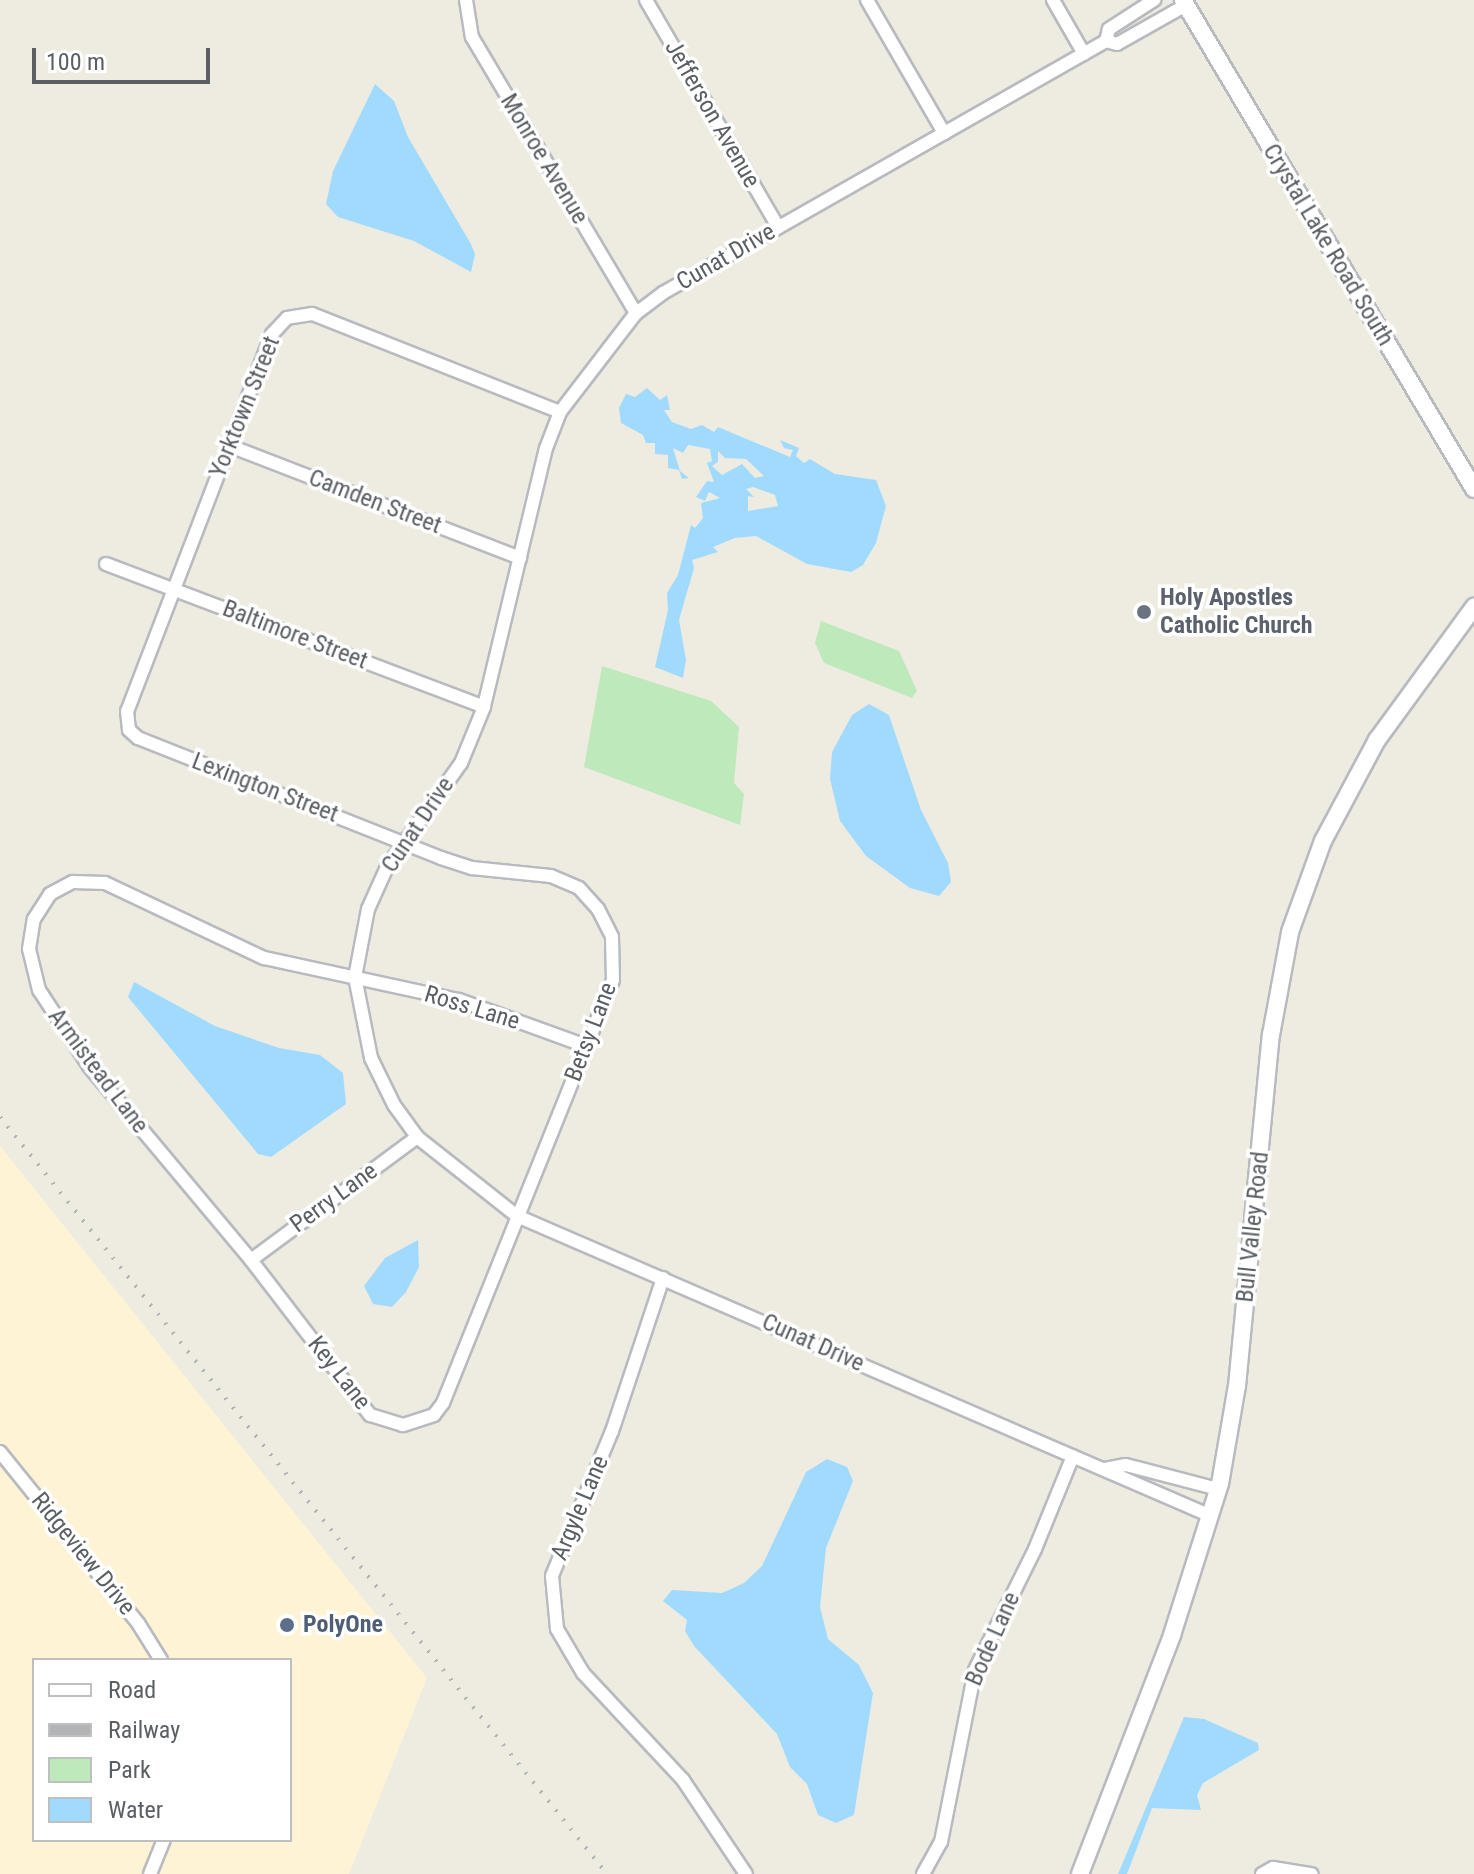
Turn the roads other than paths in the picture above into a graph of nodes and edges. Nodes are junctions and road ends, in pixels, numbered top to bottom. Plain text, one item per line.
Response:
1 (466, 0) edge
2 (646, 0) edge
3 (867, 0) edge
4 (1053, 0) edge
5 (1154, 0) edge
6 (1184, 3) edge
7 (1106, 41) junction
8 (1084, 54) junction
9 (944, 133) junction
10 (778, 227) junction
11 (636, 313) junction
12 (560, 412) junction
13 (230, 446) junction
14 (1474, 489) edge
15 (520, 558) junction
16 (106, 564) dead end
17 (173, 589) junction
18 (1474, 607) edge
19 (1474, 624) edge
20 (1427, 667) junction
21 (484, 707) junction
22 (129, 730) joint
23 (404, 843) junction
24 (355, 977) junction
25 (586, 1046) junction
26 (417, 1137) junction
27 (517, 1216) junction
28 (251, 1260) junction
29 (663, 1278) junction
30 (0, 1452) edge
31 (1073, 1456) junction
32 (1105, 1469) junction
33 (1218, 1489) junction
34 (1211, 1516) junction
35 (160, 1658) edge
36 (163, 1842) edge
37 (150, 1874) edge
38 (746, 1874) edge
39 (923, 1874) edge
40 (1080, 1874) edge
41 (1262, 1874) edge
42 (1312, 1874) edge

1 - 11 street, Monroe Avenue
2 - 10 street, Jefferson Avenue
3 - 9 street
4 - 8 street
5 - 7 street, Cunat Drive
6 - 7 street, Cunat Drive
6 - 14 street, Crystal Lake Road South
7 - 8 street, Cunat Drive
8 - 9 street, Cunat Drive
9 - 10 street, Cunat Drive
10 - 11 street, Cunat Drive
11 - 12 street, Cunat Drive
12 - 13 street, Yorktown Street
12 - 15 street, Cunat Drive
13 - 15 street, Camden Street
13 - 17 street, Yorktown Street
15 - 21 street, Cunat Drive
16 - 17 street, Baltimore Street
17 - 21 street, Baltimore Street
17 - 22 street, Yorktown Street
18 - 20 street, Bull Valley Road
19 - 20 street
20 - 33 street, Bull Valley Road
21 - 23 street, Cunat Drive
22 - 23 street, Lexington Street
23 - 24 street, Cunat Drive
23 - 25 street, Betsy Lane
24 - 25 street, Ross Lane
24 - 26 street, Cunat Drive
24 - 28 street, Armistead Lane
25 - 27 street, Betsy Lane
26 - 27 street, Cunat Drive
26 - 28 street, Perry Lane
27 - 28 street, Key Lane
27 - 29 street, Cunat Drive
29 - 31 street, Cunat Drive
29 - 38 street, Argyle Lane
30 - 35 street, Ridgeview Drive
31 - 32 street, Cunat Drive
31 - 39 street, Bode Lane
32 - 33 street, Cunat Drive
32 - 34 street, Cunat Drive
33 - 34 street, Bull Valley Road
34 - 40 street, Bull Valley Road
36 - 37 street
41 - 42 street

